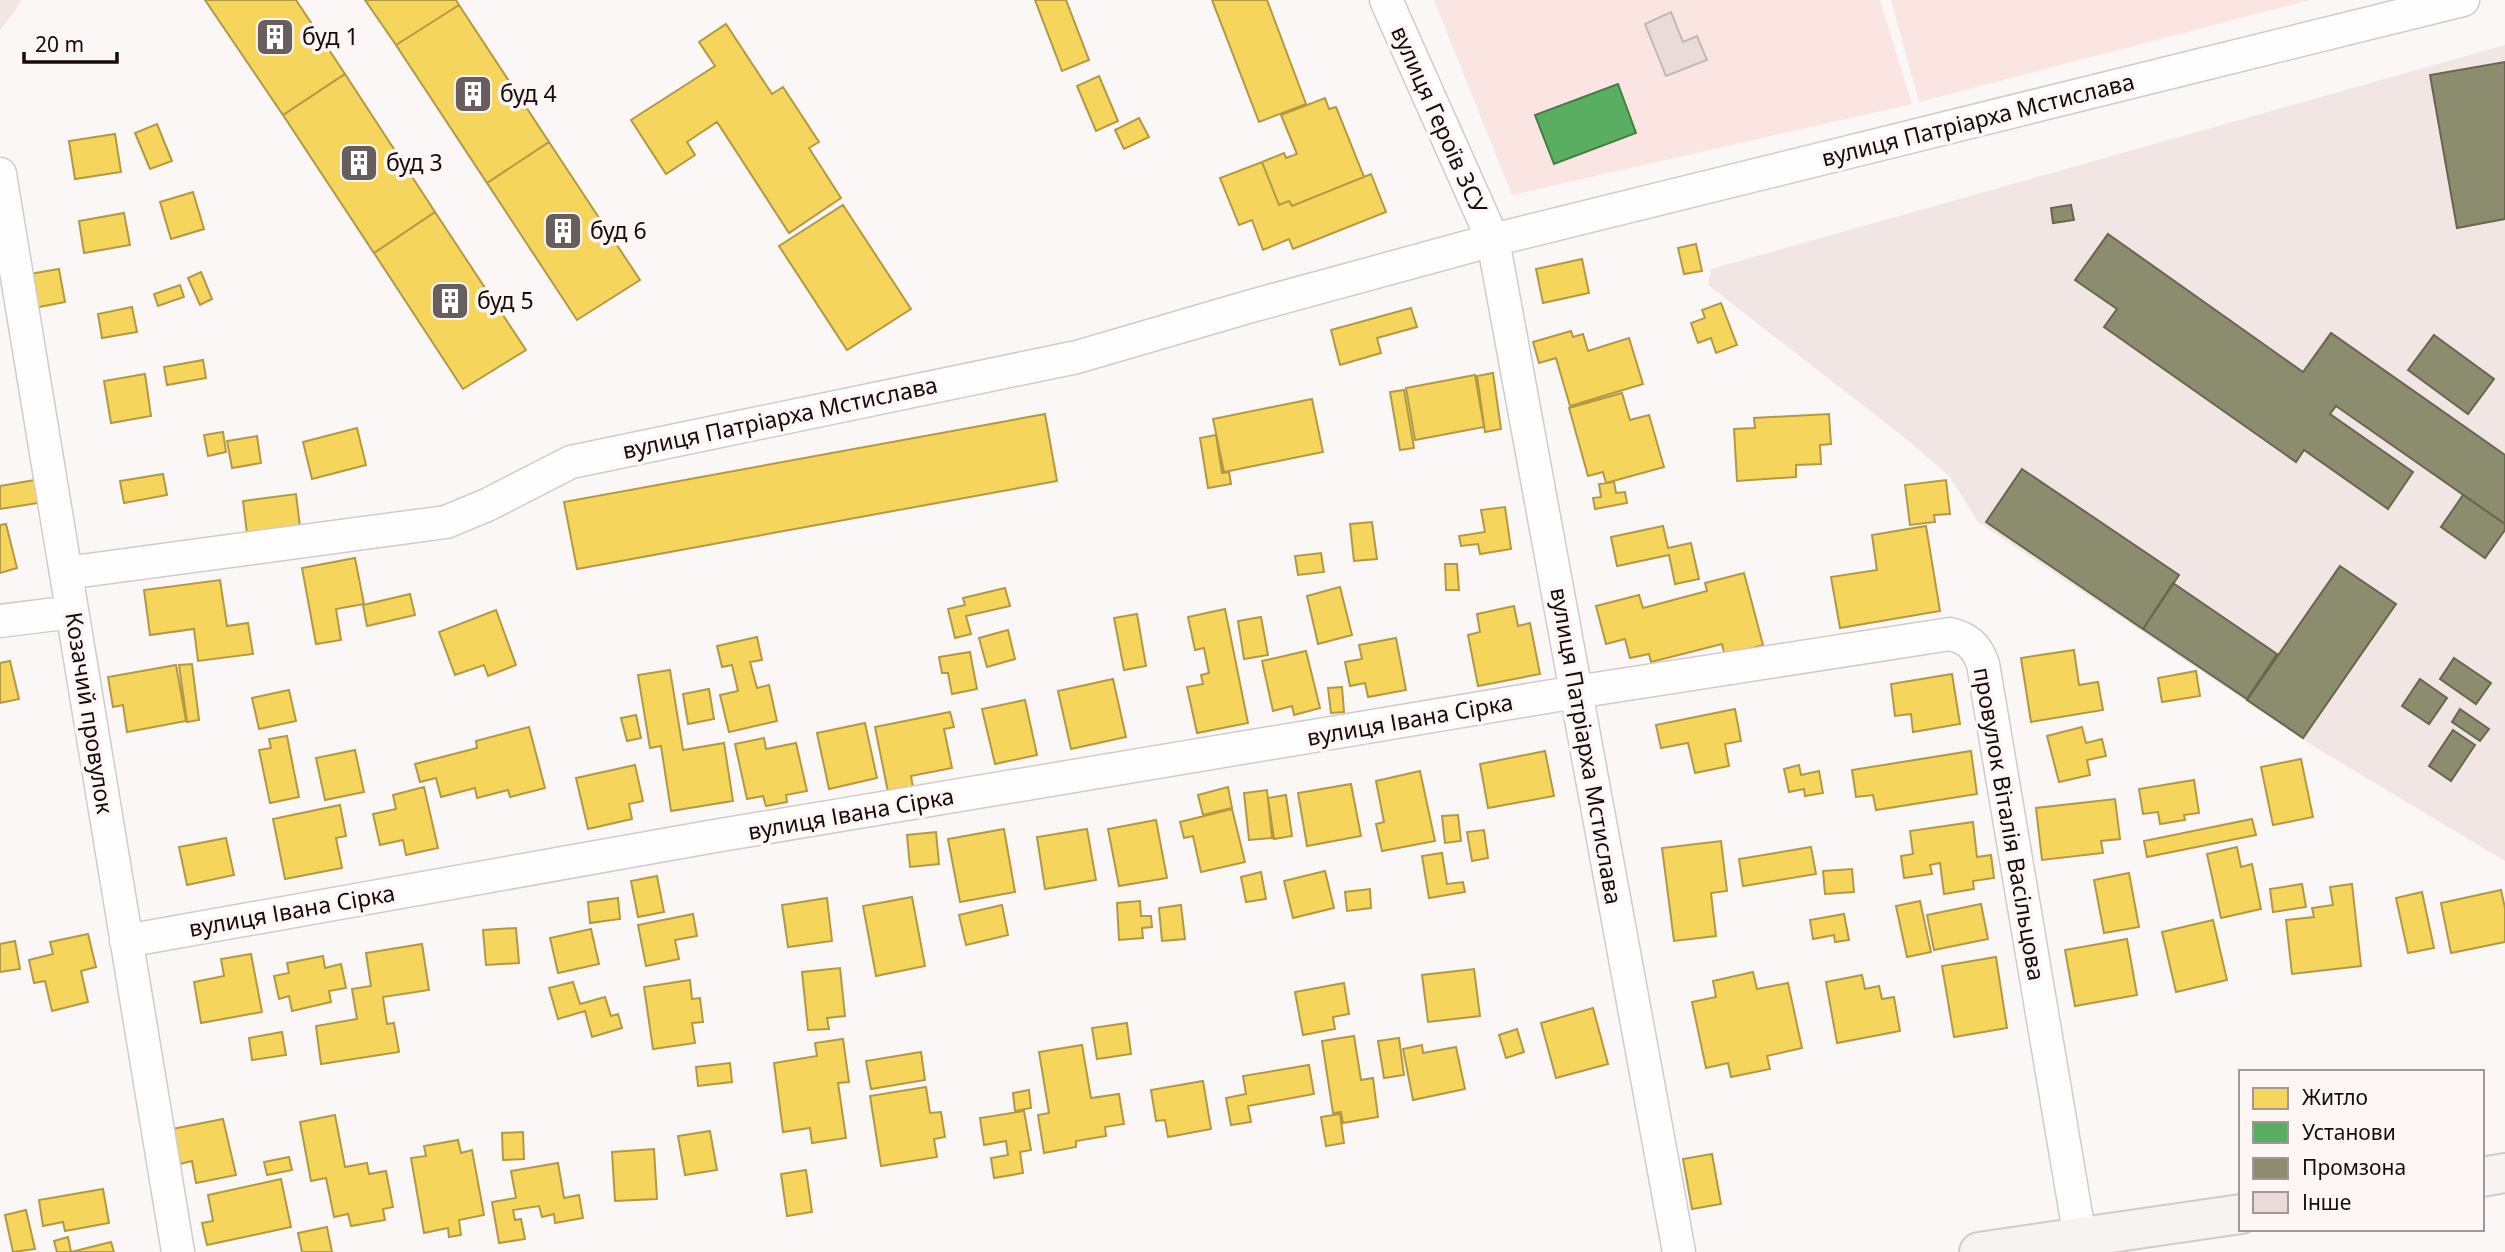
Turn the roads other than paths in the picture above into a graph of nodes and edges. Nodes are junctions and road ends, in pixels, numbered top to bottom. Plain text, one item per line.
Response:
1 (1385, 0) edge
2 (2463, 0) edge
3 (0, 173) edge
4 (1493, 240) junction
5 (66, 573) junction
6 (72, 612) junction
7 (0, 621) edge
8 (1576, 692) junction
9 (126, 941) junction
10 (2505, 1173) edge
11 (2484, 1177) edge
12 (2239, 1214) edge
13 (2080, 1238) junction
14 (178, 1252) edge
15 (1679, 1252) edge
16 (1979, 1252) edge

1 - 4 street, вулиця Героїв ЗСУ
2 - 4 street, вулиця Патріарха Мстислава
3 - 5 street, Козачий провулок
4 - 5 street, вулиця Патріарха Мстислава
4 - 8 street, вулиця Патріарха Мстислава
5 - 6 street, Козачий провулок
6 - 7 street
6 - 9 street, Козачий провулок
8 - 9 street, вулиця Івана Сірка
8 - 13 street, провулок Віталія Васільцова
8 - 15 street, вулиця Патріарха Мстислава
9 - 14 street, Козачий провулок
10 - 11 street
12 - 13 street
13 - 16 street

